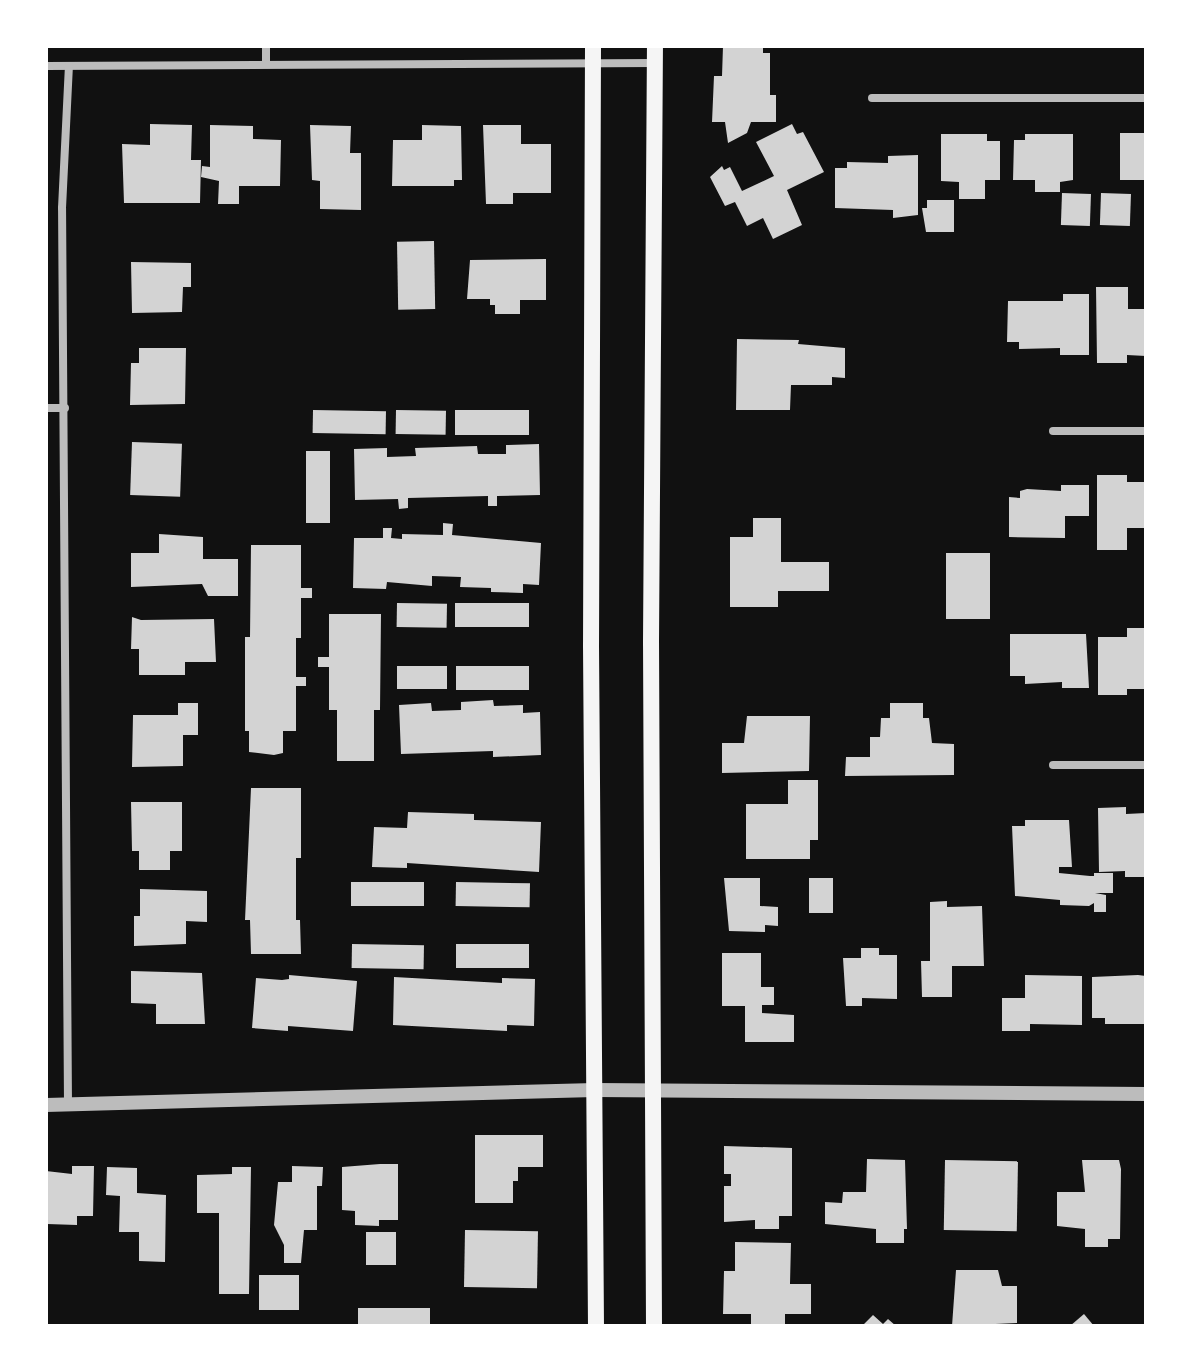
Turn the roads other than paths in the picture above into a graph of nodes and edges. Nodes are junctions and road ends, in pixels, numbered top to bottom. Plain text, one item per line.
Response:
1 (266, 46) edge
2 (593, 54) edge
3 (655, 54) edge
4 (266, 62) junction
5 (46, 66) edge
6 (69, 66) junction
7 (872, 98) dead end
8 (1146, 98) edge
9 (46, 408) edge
10 (65, 408) junction
11 (1053, 431) dead end
12 (1146, 431) edge
13 (1053, 765) dead end
14 (1146, 765) edge
15 (595, 1090) junction
16 (655, 1090) junction
17 (1146, 1094) edge
18 (46, 1105) edge
19 (68, 1105) junction
20 (596, 1326) edge
21 (654, 1326) edge

1 - 4 street
2 - 3 street
2 - 4 street
2 - 15 main road
3 - 16 main road
4 - 6 street
5 - 6 street
6 - 10 street
7 - 8 street
9 - 10 street
10 - 19 street
11 - 12 street
13 - 14 street
15 - 16 street
15 - 19 street
15 - 20 main road
16 - 17 street
16 - 21 main road
18 - 19 street

